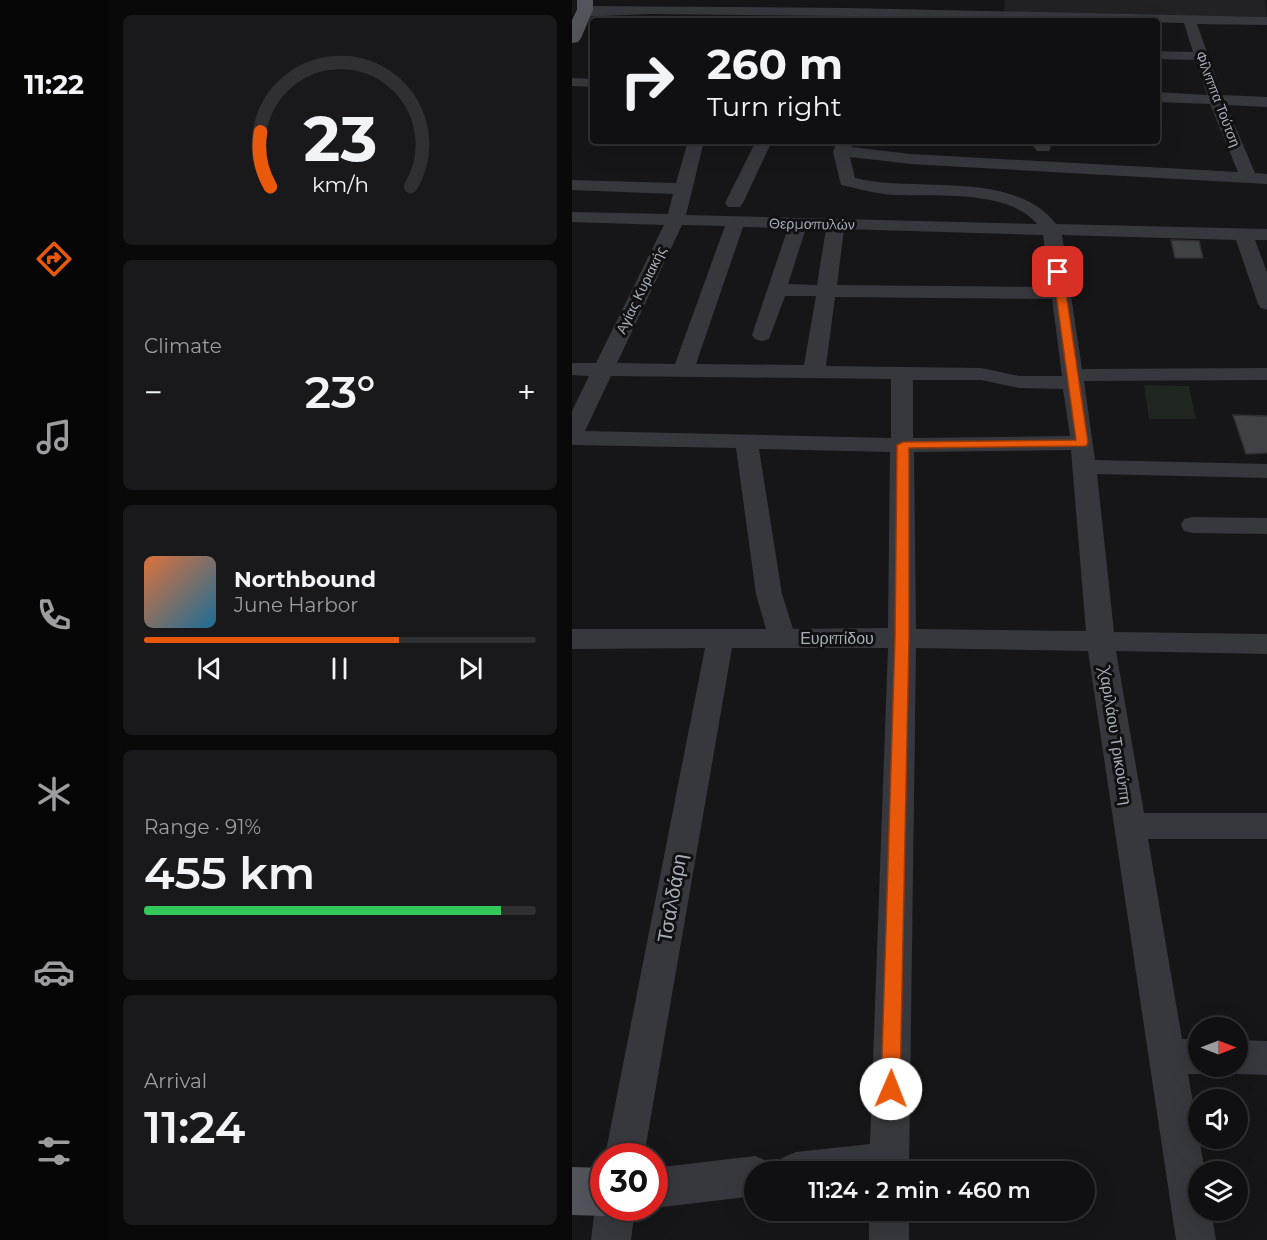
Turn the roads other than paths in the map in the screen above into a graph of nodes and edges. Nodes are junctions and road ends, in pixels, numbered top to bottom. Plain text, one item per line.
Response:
1 (630, 0) edge
2 (1066, 0) edge
3 (690, 5) edge
4 (579, 9) edge
5 (669, 10) junction
6 (734, 10) edge
7 (865, 11) edge
8 (1067, 16) junction
9 (1023, 18) edge
10 (1148, 18) edge
11 (1160, 18) edge
12 (1189, 19) junction
13 (1268, 21) edge
14 (572, 38) edge
15 (1160, 55) edge
16 (1200, 56) junction
17 (572, 82) edge
18 (590, 82) edge
19 (1160, 98) edge
20 (1216, 100) junction
21 (1268, 102) edge
22 (695, 144) edge
23 (763, 144) edge
24 (843, 147) edge
25 (1249, 178) junction
26 (1268, 179) edge
27 (572, 185) edge
28 (685, 189) junction
29 (735, 212) junction
30 (572, 217) edge
31 (675, 221) junction
32 (798, 224) junction
33 (836, 225) junction
34 (1052, 231) junction
35 (1244, 235) junction
36 (1268, 235) edge
37 (776, 290) junction
38 (826, 290) junction
39 (1061, 292) junction
40 (1268, 304) edge
41 (762, 335) dead end
42 (572, 369) edge
43 (602, 369) junction
44 (683, 371) junction
45 (814, 373) junction
46 (902, 374) junction
47 (1268, 374) edge
48 (1074, 379) junction
49 (572, 436) edge
50 (746, 441) junction
51 (903, 445) junction
52 (1083, 455) junction
53 (1268, 471) edge
54 (1193, 525) dead end
55 (1268, 526) edge
56 (782, 637) junction
57 (902, 638) junction
58 (572, 639) edge
59 (720, 640) junction
60 (1101, 643) junction
61 (1268, 645) edge
62 (1131, 826) junction
63 (1268, 826) edge
64 (1183, 1056) edge
65 (1248, 1057) edge
66 (1268, 1058) edge
67 (626, 1143) edge
68 (889, 1161) edge
69 (744, 1177) edge
70 (668, 1186) edge
71 (572, 1191) edge
72 (590, 1192) edge
73 (613, 1221) edge
74 (889, 1221) edge
75 (611, 1240) edge
76 (889, 1240) edge
77 (1196, 1240) edge

1 - 5 street
2 - 8 street
3 - 5 street
3 - 6 street
4 - 5 street
4 - 14 main road
6 - 7 street
7 - 9 street
8 - 9 street
8 - 10 street
11 - 12 street
12 - 13 street
12 - 16 street, Φίλιππα Τούτση
15 - 16 street
16 - 20 street, Φίλιππα Τούτση
17 - 18 street
19 - 20 street
20 - 21 street
20 - 25 street, Φίλιππα Τούτση
22 - 28 street, Αγίας Κυριακής
23 - 29 street
24 - 25 street
24 - 34 street
25 - 26 street
27 - 28 street
28 - 31 street, Αγίας Κυριακής
29 - 31 street, Θερμοπυλών
29 - 32 street, Θερμοπυλών
29 - 44 street
30 - 31 street, Θερμοπυλών
31 - 43 street, Αγίας Κυριακής
32 - 33 street, Θερμοπυλών
32 - 37 street
33 - 34 street, Θερμοπυλών
33 - 38 street
34 - 35 street, Θερμοπυλών
34 - 39 street, Χαριλάου Τρικούπη
35 - 36 street, Θερμοπυλών
35 - 40 street
37 - 38 street
37 - 41 street
38 - 39 street
38 - 45 street
39 - 48 street, Χαριλάου Τρικούπη
42 - 43 street
43 - 44 street
43 - 49 street, Αγίας Κυριακής
44 - 45 street
45 - 46 street
46 - 48 street
46 - 51 street
47 - 48 street
48 - 52 street, Χαριλάου Τρικούπη
49 - 50 street
50 - 51 street
50 - 56 street
51 - 52 street
51 - 57 street
52 - 53 street
52 - 60 street, Χαριλάου Τρικούπη
54 - 55 street
56 - 57 street, Ευριπίδου
56 - 59 street, Ευριπίδου
57 - 60 street, Ευριπίδου
57 - 68 street
58 - 59 street, Ευριπίδου
59 - 67 street, Τσαλδάρη
60 - 61 street, Ευριπίδου
60 - 62 street, Χαριλάου Τρικούπη
62 - 63 street
62 - 64 street, Χαριλάου Τρικούπη
64 - 77 street, Χαριλάου Τρικούπη
65 - 66 street
69 - 70 street
71 - 72 main road
73 - 75 street
74 - 76 street

